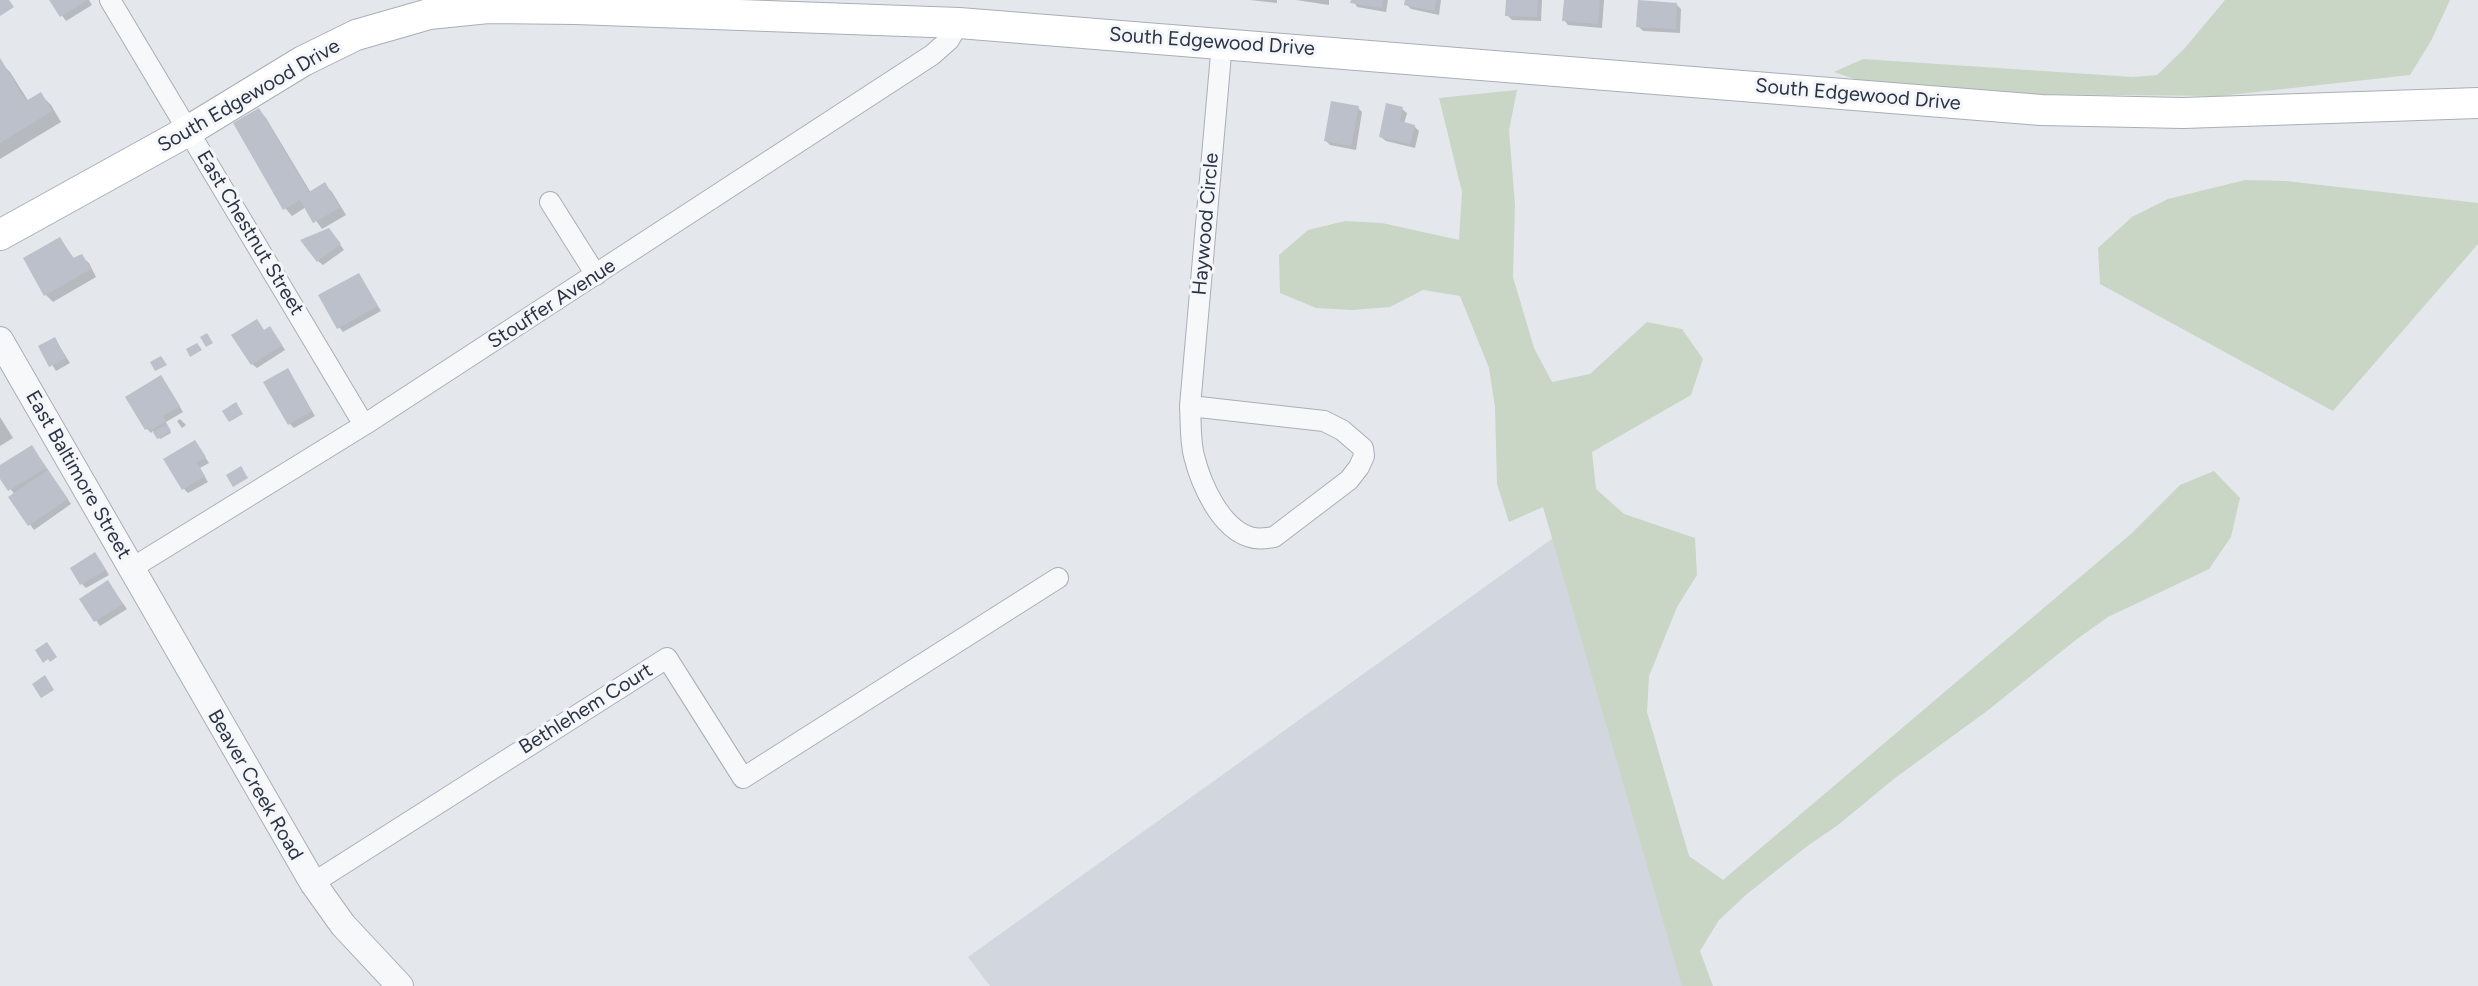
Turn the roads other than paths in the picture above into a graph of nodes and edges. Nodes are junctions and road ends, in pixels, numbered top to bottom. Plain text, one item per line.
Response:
1 (110, 0) edge
2 (426, 7) edge
3 (959, 23) junction
4 (1222, 43) junction
5 (2478, 103) edge
6 (188, 131) junction
7 (550, 202) dead end
8 (0, 235) edge
9 (596, 275) junction
10 (0, 340) edge
11 (1190, 406) junction
12 (364, 425) junction
13 (132, 568) junction
14 (1058, 578) dead end
15 (313, 883) junction
16 (400, 986) edge

1 - 6 street, East Chestnut Street
2 - 3 main road, South Edgewood Drive
2 - 6 main road, South Edgewood Drive
3 - 4 main road, South Edgewood Drive
3 - 9 street, Stouffer Avenue
4 - 5 main road, South Edgewood Drive
4 - 11 street, Haywood Circle
6 - 8 main road, South Edgewood Drive
6 - 12 street, East Chestnut Street
7 - 9 street
9 - 12 street, Stouffer Avenue
10 - 13 street, East Baltimore Street
11 - 11 street, Haywood Circle
12 - 13 street, Stouffer Avenue
13 - 15 street, Beaver Creek Road
14 - 15 street, Bethlehem Court
15 - 16 street, Beaver Creek Road

